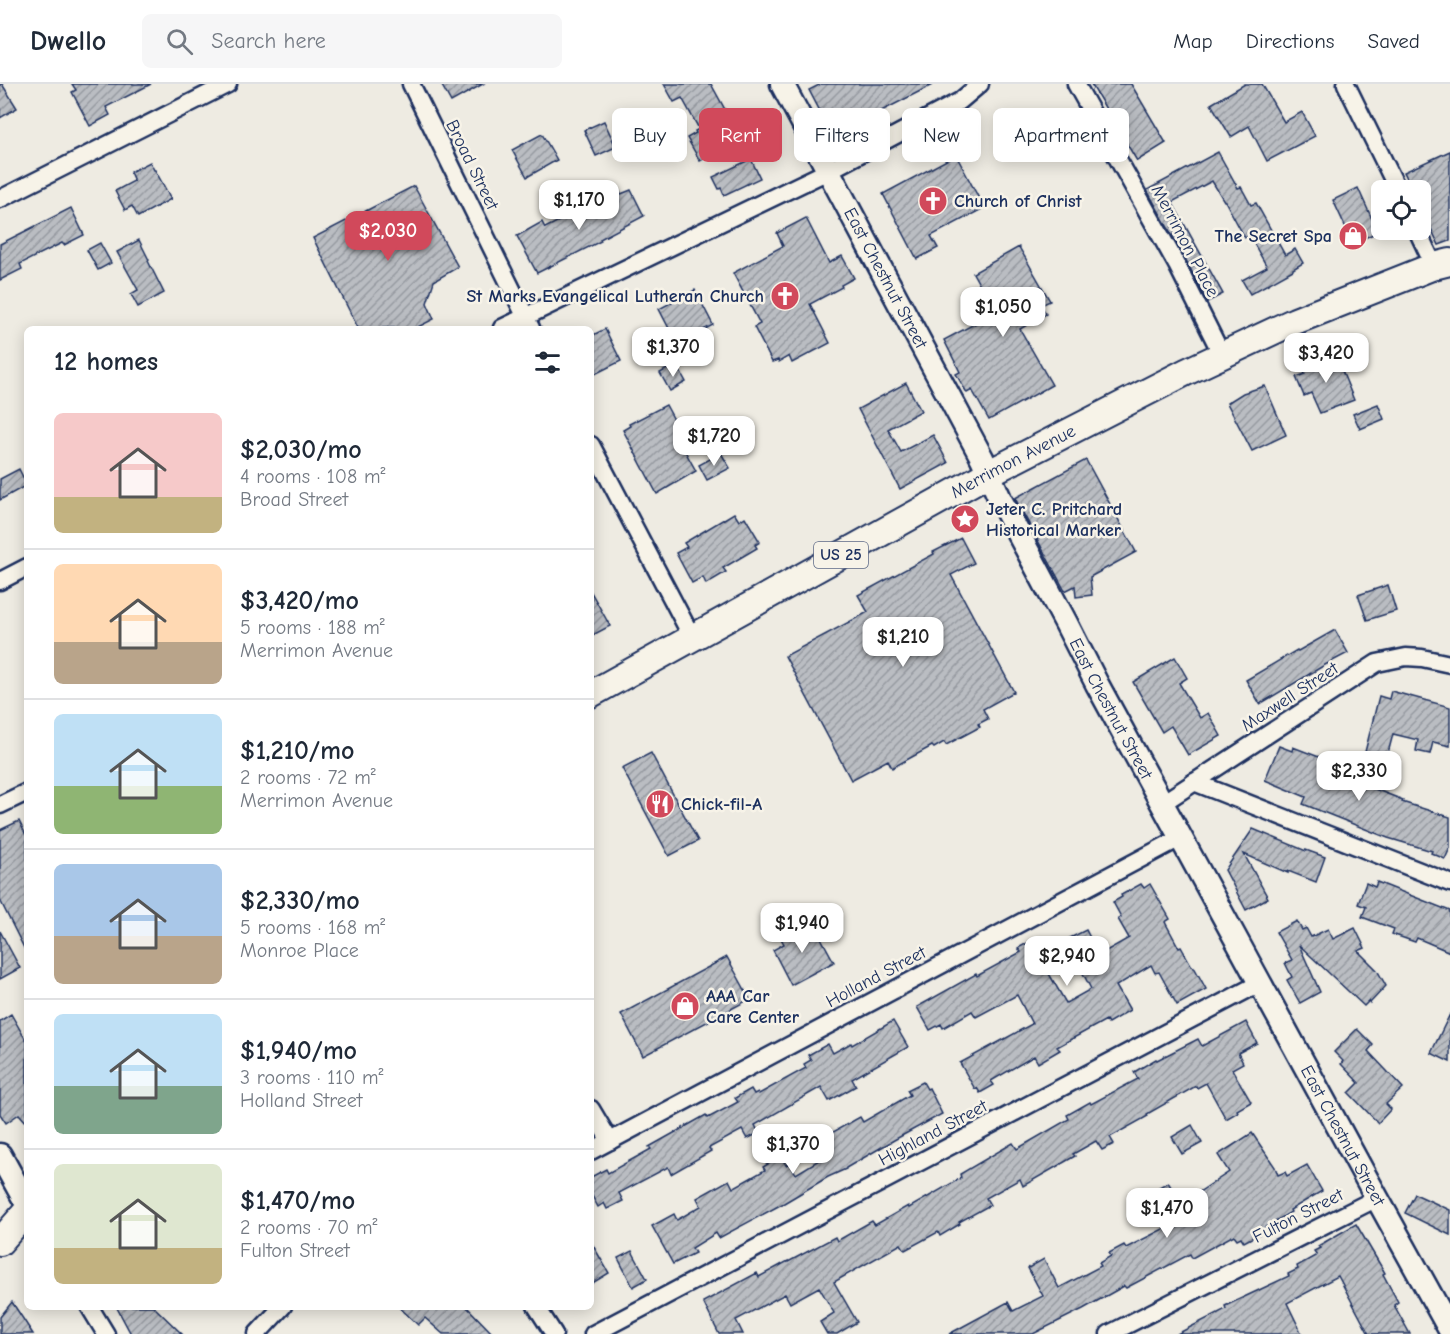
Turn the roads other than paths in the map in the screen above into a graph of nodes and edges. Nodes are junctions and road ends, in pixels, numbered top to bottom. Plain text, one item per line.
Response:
1 (228, 84) edge
2 (411, 84) edge
3 (782, 84) edge
4 (980, 84) edge
5 (1076, 84) edge
6 (1346, 84) edge
7 (828, 171) junction
8 (1393, 180) edge
9 (0, 199) edge
10 (1424, 240) edge
11 (1442, 264) edge
12 (528, 323) edge
13 (512, 326) edge
14 (1222, 355) junction
15 (594, 451) edge
16 (989, 473) junction
17 (24, 569) edge
18 (0, 581) edge
19 (692, 638) junction
20 (1450, 664) edge
21 (594, 692) edge
22 (1194, 782) junction
23 (24, 793) edge
24 (1161, 804) junction
25 (0, 805) edge
26 (1180, 838) junction
27 (1450, 883) edge
28 (1260, 983) junction
29 (594, 1114) edge
30 (610, 1141) junction
31 (594, 1149) edge
32 (0, 1155) edge
33 (1377, 1198) junction
34 (24, 1199) edge
35 (24, 1214) edge
36 (0, 1242) edge
37 (91, 1310) edge
38 (279, 1310) edge
39 (539, 1310) edge
40 (1450, 1330) edge
41 (106, 1334) edge
42 (257, 1334) edge
43 (554, 1334) edge
44 (593, 1334) edge
45 (1108, 1334) edge

1 - 9 street
2 - 12 street, Broad Street
3 - 7 street, East Chestnut Street
4 - 7 street
5 - 14 street, Merrimon Place
6 - 8 street
7 - 12 street
7 - 16 street, East Chestnut Street
10 - 11 street
11 - 14 main road, Merrimon Avenue / US 25
12 - 13 street
14 - 16 main road, Merrimon Avenue / US 25
15 - 19 street
16 - 19 main road, Merrimon Avenue / US 25
16 - 24 street, East Chestnut Street
17 - 18 street
19 - 21 main road, Merrimon Avenue / US 25
20 - 22 street, Maxwell Street
22 - 24 street, Maxwell Street
22 - 27 street
23 - 25 street
24 - 26 street, East Chestnut Street
26 - 28 street, East Chestnut Street
26 - 30 street, Holland Street
28 - 33 street, East Chestnut Street
28 - 44 street, Highland Street
29 - 30 street
30 - 31 street, Holland Street
32 - 34 street
33 - 40 street, East Chestnut Street
33 - 45 street, Fulton Street
35 - 36 main road
37 - 41 street
38 - 42 street
39 - 43 street

